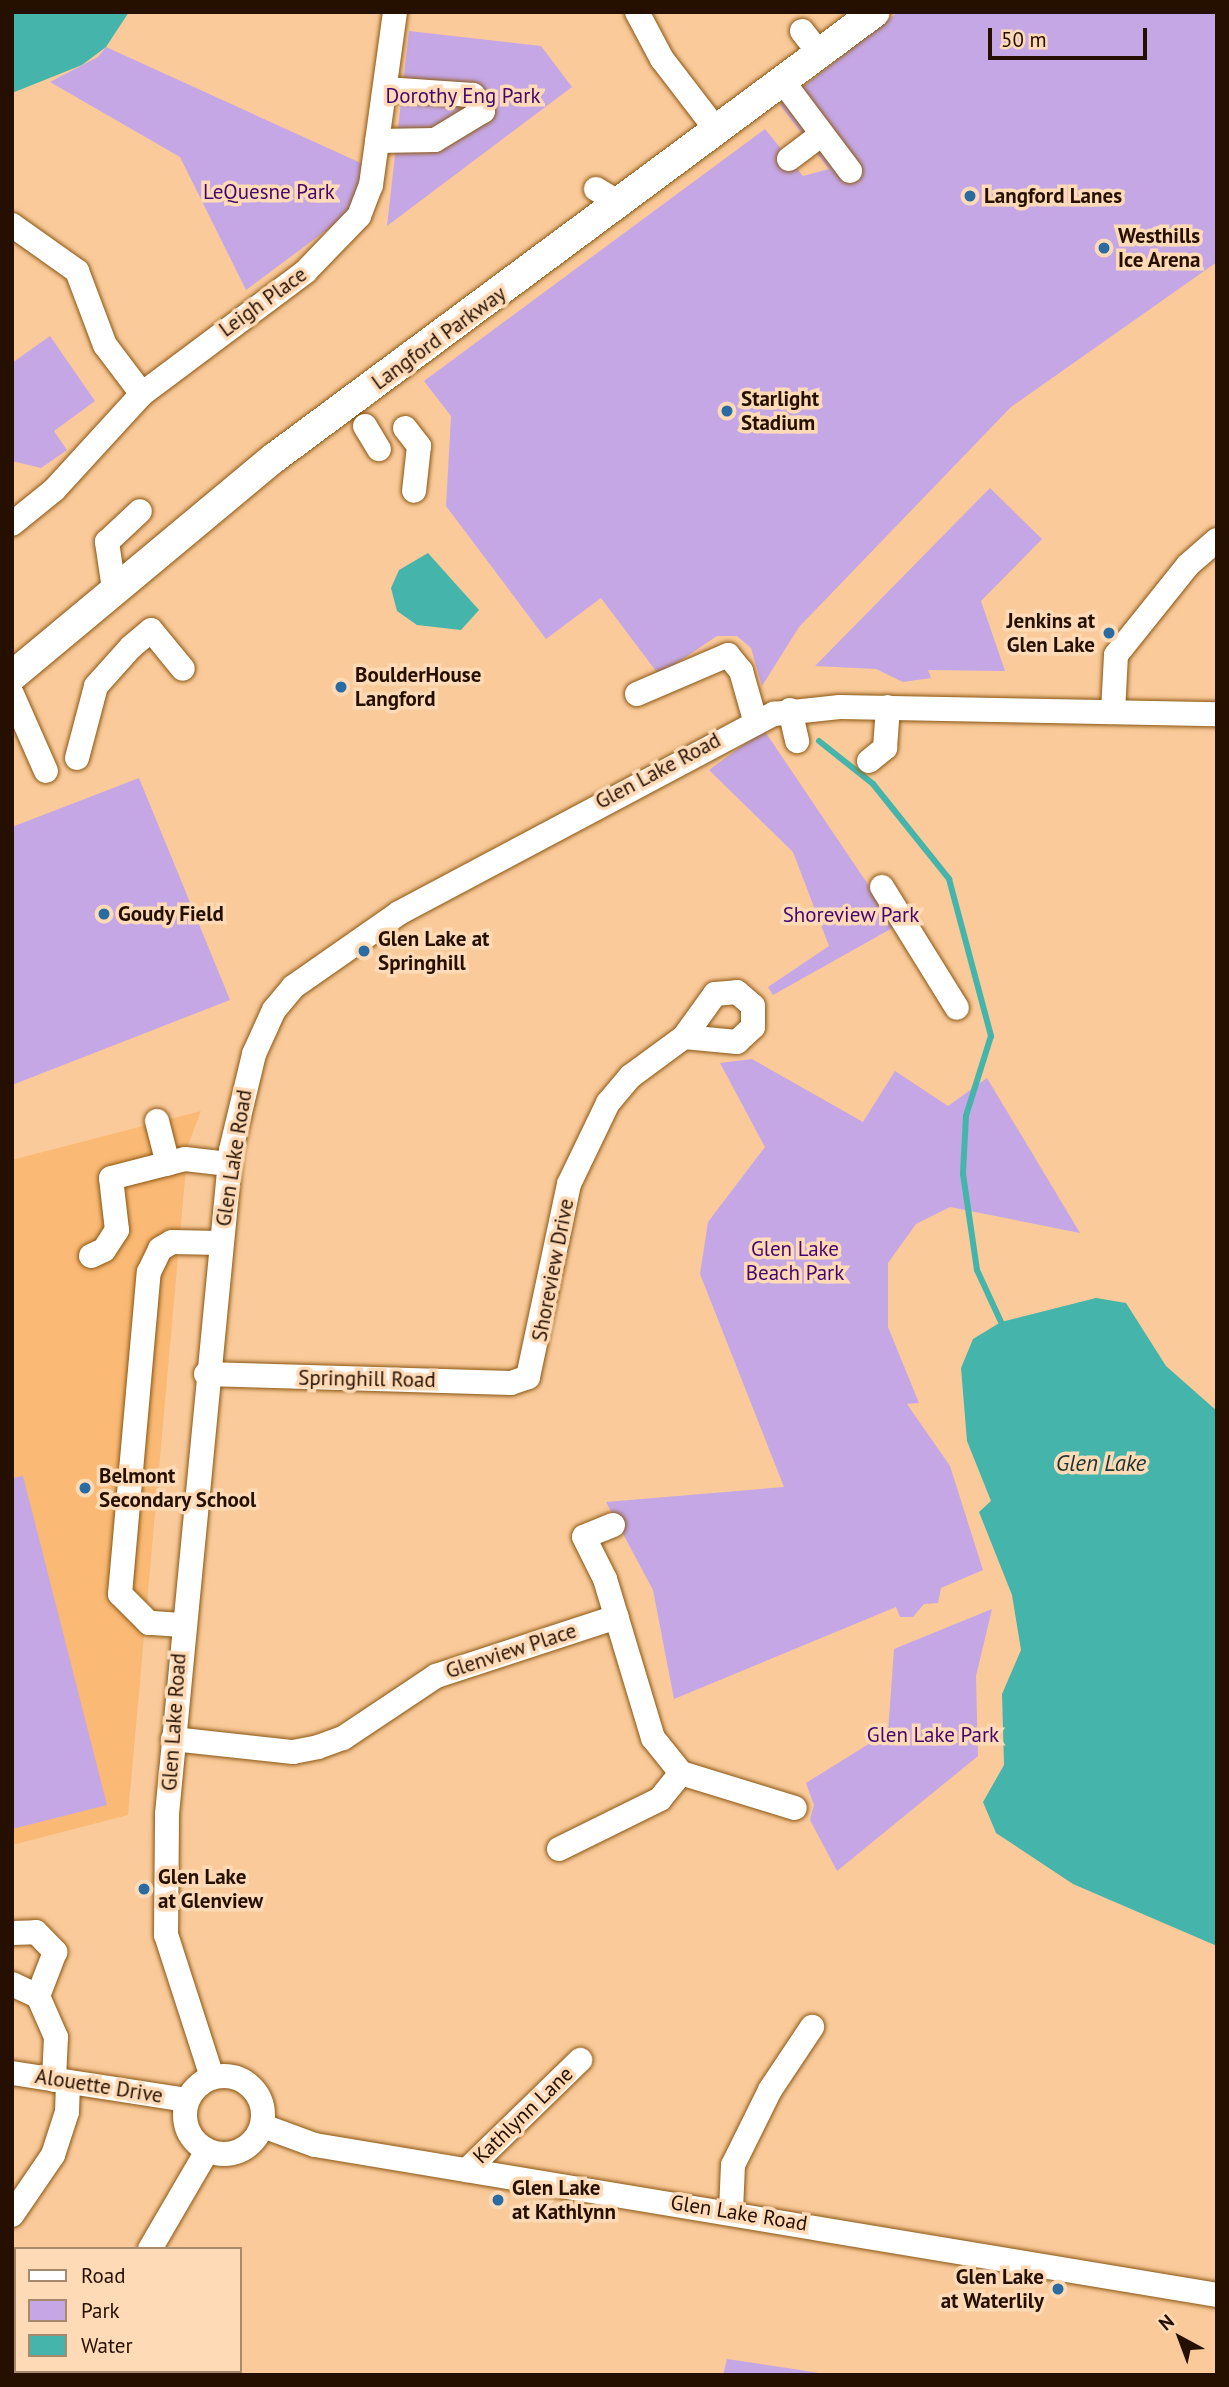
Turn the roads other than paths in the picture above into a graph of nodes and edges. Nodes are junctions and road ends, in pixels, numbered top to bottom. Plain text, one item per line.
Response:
1 (395, 12) edge
2 (637, 12) edge
3 (875, 12) edge
4 (802, 31) dead end
5 (821, 55) junction
6 (784, 83) junction
7 (385, 89) junction
8 (718, 132) junction
9 (822, 134) junction
10 (377, 141) junction
11 (789, 159) dead end
12 (850, 171) dead end
13 (12, 225) edge
14 (142, 394) junction
15 (365, 426) dead end
16 (405, 428) dead end
17 (379, 449) dead end
18 (414, 491) dead end
19 (140, 511) dead end
20 (12, 524) edge
21 (1217, 540) edge
22 (114, 589) junction
23 (183, 669) dead end
24 (12, 676) edge
25 (12, 694) edge
26 (637, 694) dead end
27 (888, 707) junction
28 (790, 710) junction
29 (1113, 712) junction
30 (1217, 714) edge
31 (755, 720) junction
32 (797, 741) dead end
33 (77, 758) dead end
34 (869, 761) dead end
35 (46, 771) dead end
36 (882, 887) dead end
37 (957, 1008) dead end
38 (684, 1037) dead end
39 (157, 1121) dead end
40 (168, 1164) junction
41 (229, 1164) junction
42 (220, 1242) junction
43 (91, 1256) dead end
44 (206, 1374) junction
45 (528, 1377) joint
46 (613, 1525) dead end
47 (617, 1617) junction
48 (181, 1625) junction
49 (173, 1739) junction
50 (681, 1773) junction
51 (795, 1808) dead end
52 (559, 1849) dead end
53 (12, 1933) edge
54 (12, 1984) edge
55 (38, 1996) junction
56 (813, 2027) dead end
57 (580, 2060) dead end
58 (12, 2073) edge
59 (212, 2077) junction
60 (61, 2081) junction
61 (186, 2100) junction
62 (262, 2126) junction
63 (206, 2151) junction
64 (467, 2171) junction
65 (731, 2211) junction
66 (12, 2214) edge
67 (151, 2247) edge
68 (1217, 2295) edge

1 - 7 street, Leigh Place
2 - 8 street
3 - 5 main road, Langford Parkway
4 - 5 street
5 - 6 main road, Langford Parkway
6 - 8 main road, Langford Parkway
6 - 9 street
7 - 10 street, Leigh Place
7 - 10 street
8 - 22 main road, Langford Parkway
9 - 11 street
9 - 12 street
10 - 14 street, Leigh Place
13 - 14 street
14 - 20 street, Leigh Place
15 - 17 street
16 - 18 street
19 - 22 street
21 - 29 street
22 - 24 main road, Langford Parkway
23 - 33 street
25 - 35 street
26 - 31 street
27 - 28 street, Glen Lake Road
27 - 29 street, Glen Lake Road
27 - 34 street
28 - 31 street, Glen Lake Road
28 - 32 street
29 - 30 street, Glen Lake Road
31 - 41 street, Glen Lake Road
36 - 37 street
38 - 45 street, Shoreview Drive
39 - 40 street
40 - 41 street
40 - 43 street
41 - 42 street, Glen Lake Road
42 - 44 street, Glen Lake Road
42 - 48 street
44 - 45 street, Springhill Road
44 - 48 street, Glen Lake Road
46 - 47 street
47 - 49 street, Glenview Place
47 - 50 street
48 - 49 street, Glen Lake Road
49 - 59 street, Glen Lake Road
50 - 51 street
50 - 52 street
53 - 55 street
54 - 55 street
55 - 60 street
56 - 65 street
57 - 64 street, Kathlynn Lane
58 - 60 street, Alouette Drive
59 - 61 street
59 - 62 street
60 - 61 street, Alouette Drive
60 - 66 street
61 - 63 street
62 - 63 street
62 - 64 street, Glen Lake Road
63 - 67 street
64 - 65 street, Glen Lake Road
65 - 68 street, Glen Lake Road

